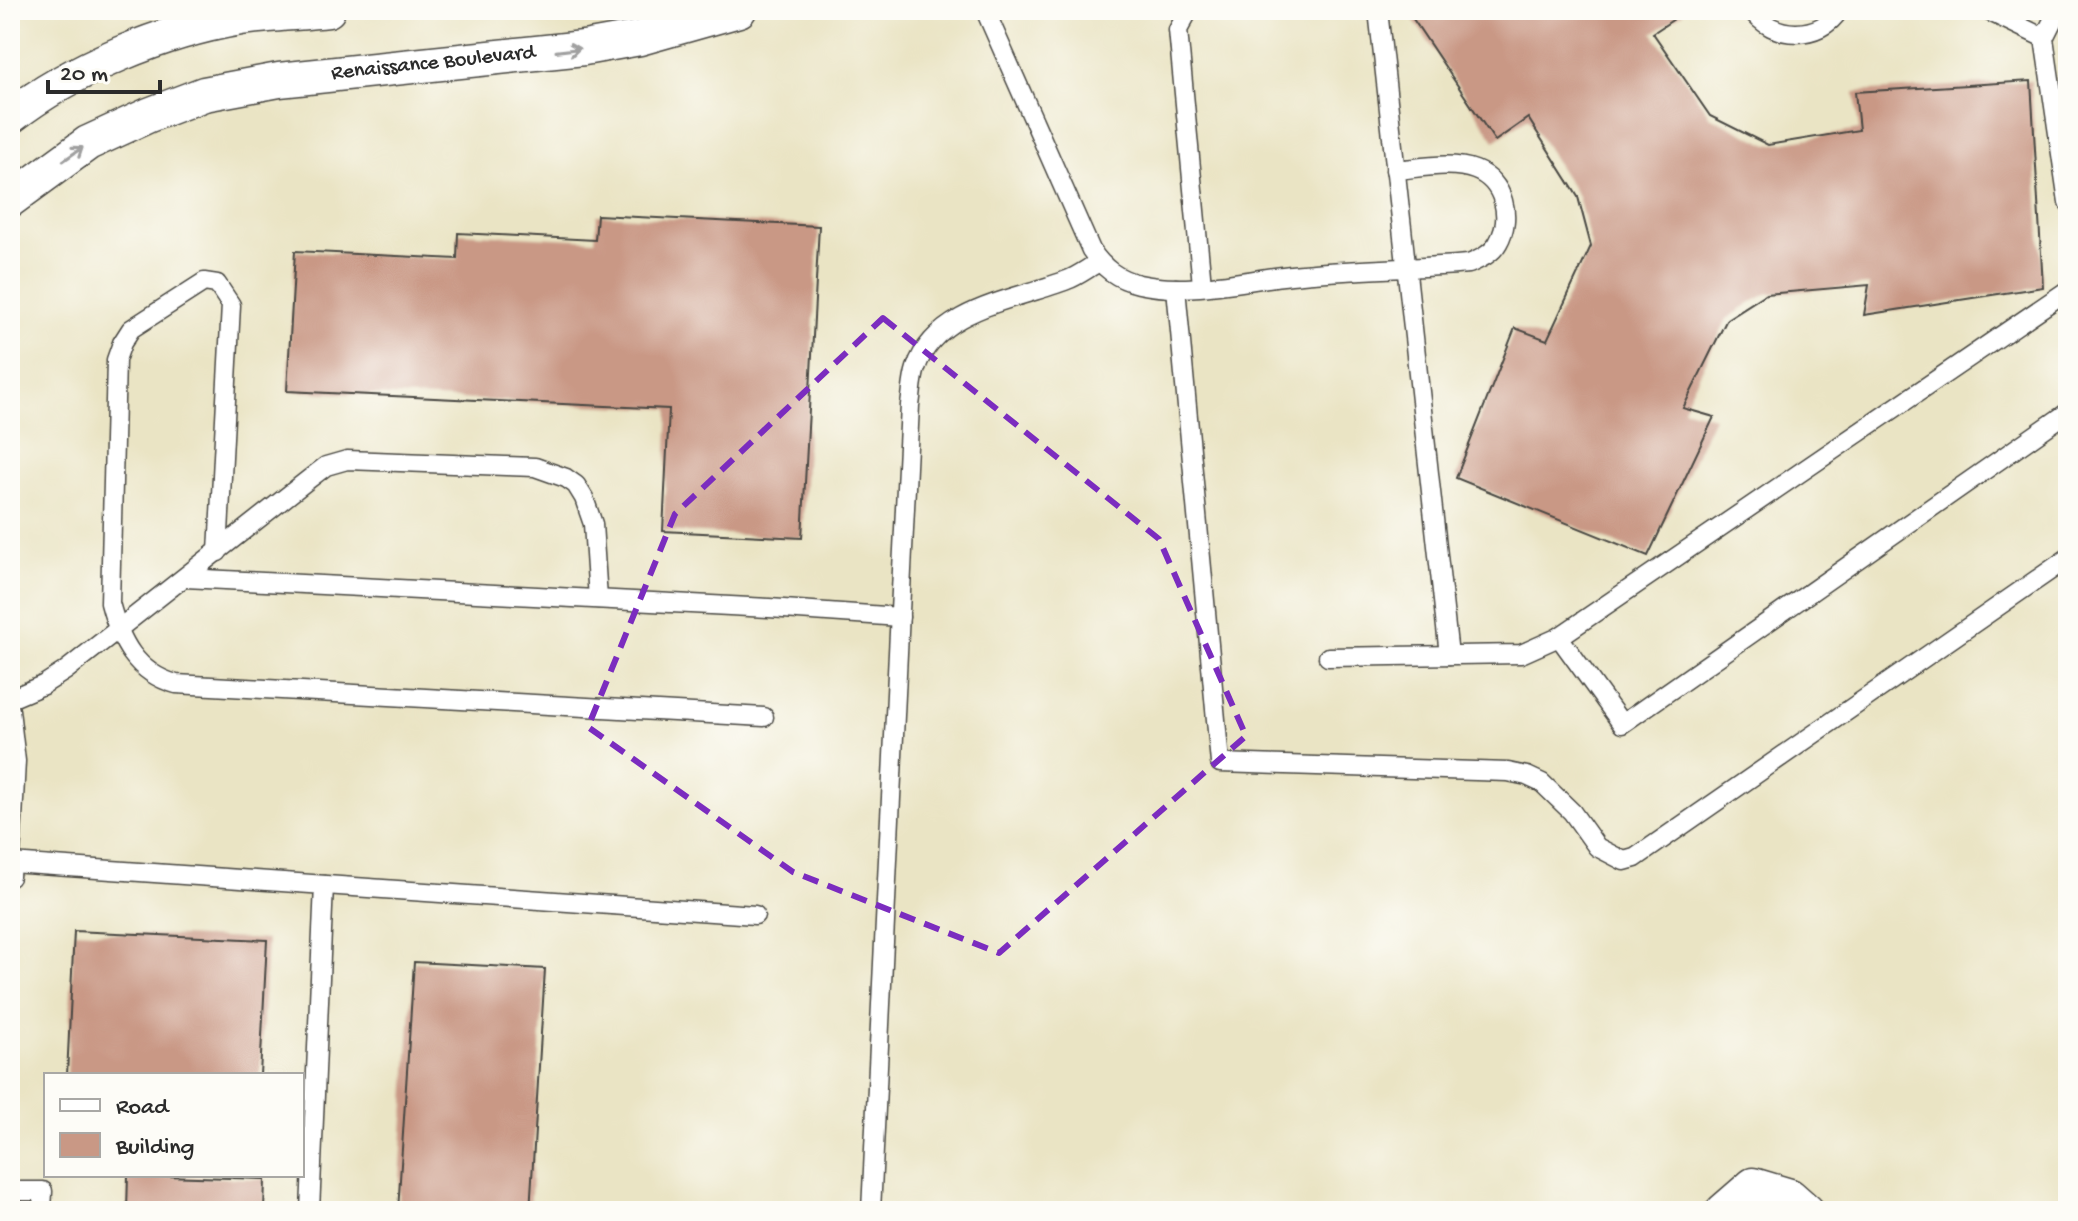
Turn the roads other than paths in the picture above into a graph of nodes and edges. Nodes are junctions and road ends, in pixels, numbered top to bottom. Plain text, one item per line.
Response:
1 (328, 10) edge
2 (739, 10) edge
3 (985, 10) edge
4 (1189, 10) edge
5 (1378, 10) edge
6 (1752, 10) edge
7 (1839, 10) edge
8 (1986, 10) edge
9 (2058, 10) edge
10 (2044, 38) junction
11 (10, 117) edge
12 (1395, 170) junction
13 (10, 200) edge
14 (2068, 202) edge
15 (1099, 262) junction
16 (1406, 270) junction
17 (1202, 285) junction
18 (1176, 288) junction
19 (2068, 290) edge
20 (2068, 412) edge
21 (218, 552) junction
22 (2068, 558) edge
23 (185, 578) junction
24 (598, 599) junction
25 (900, 617) junction
26 (117, 630) junction
27 (1559, 637) junction
28 (1449, 655) junction
29 (1328, 657) dead end
30 (10, 699) edge
31 (10, 710) edge
32 (764, 717) dead end
33 (11, 863) edge
34 (10, 877) edge
35 (324, 885) junction
36 (755, 915) dead end
37 (10, 1191) edge
38 (42, 1211) edge
39 (310, 1211) edge
40 (871, 1211) edge
41 (1723, 1211) edge
42 (1807, 1211) edge

1 - 11 street
13 -> 2 street, Renaissance Boulevard
3 - 15 lane
4 - 17 lane
5 - 12 lane
6 - 7 lane
8 - 10 lane
9 - 10 lane
10 - 14 lane
12 - 16 lane
12 - 16 lane
15 - 18 lane
15 - 25 lane
16 - 17 lane
16 - 28 lane
17 - 18 lane
18 - 22 lane
19 - 27 lane
20 - 27 lane
21 - 23 lane
21 - 24 lane
21 - 26 lane
23 - 24 lane
23 - 26 lane
24 - 25 lane
25 - 40 lane
26 - 30 lane
26 - 32 lane
27 - 28 lane
28 - 29 lane
31 - 33 lane
33 - 34 lane
33 - 35 lane
35 - 36 lane
35 - 39 lane
37 - 38 lane
41 - 42 street

